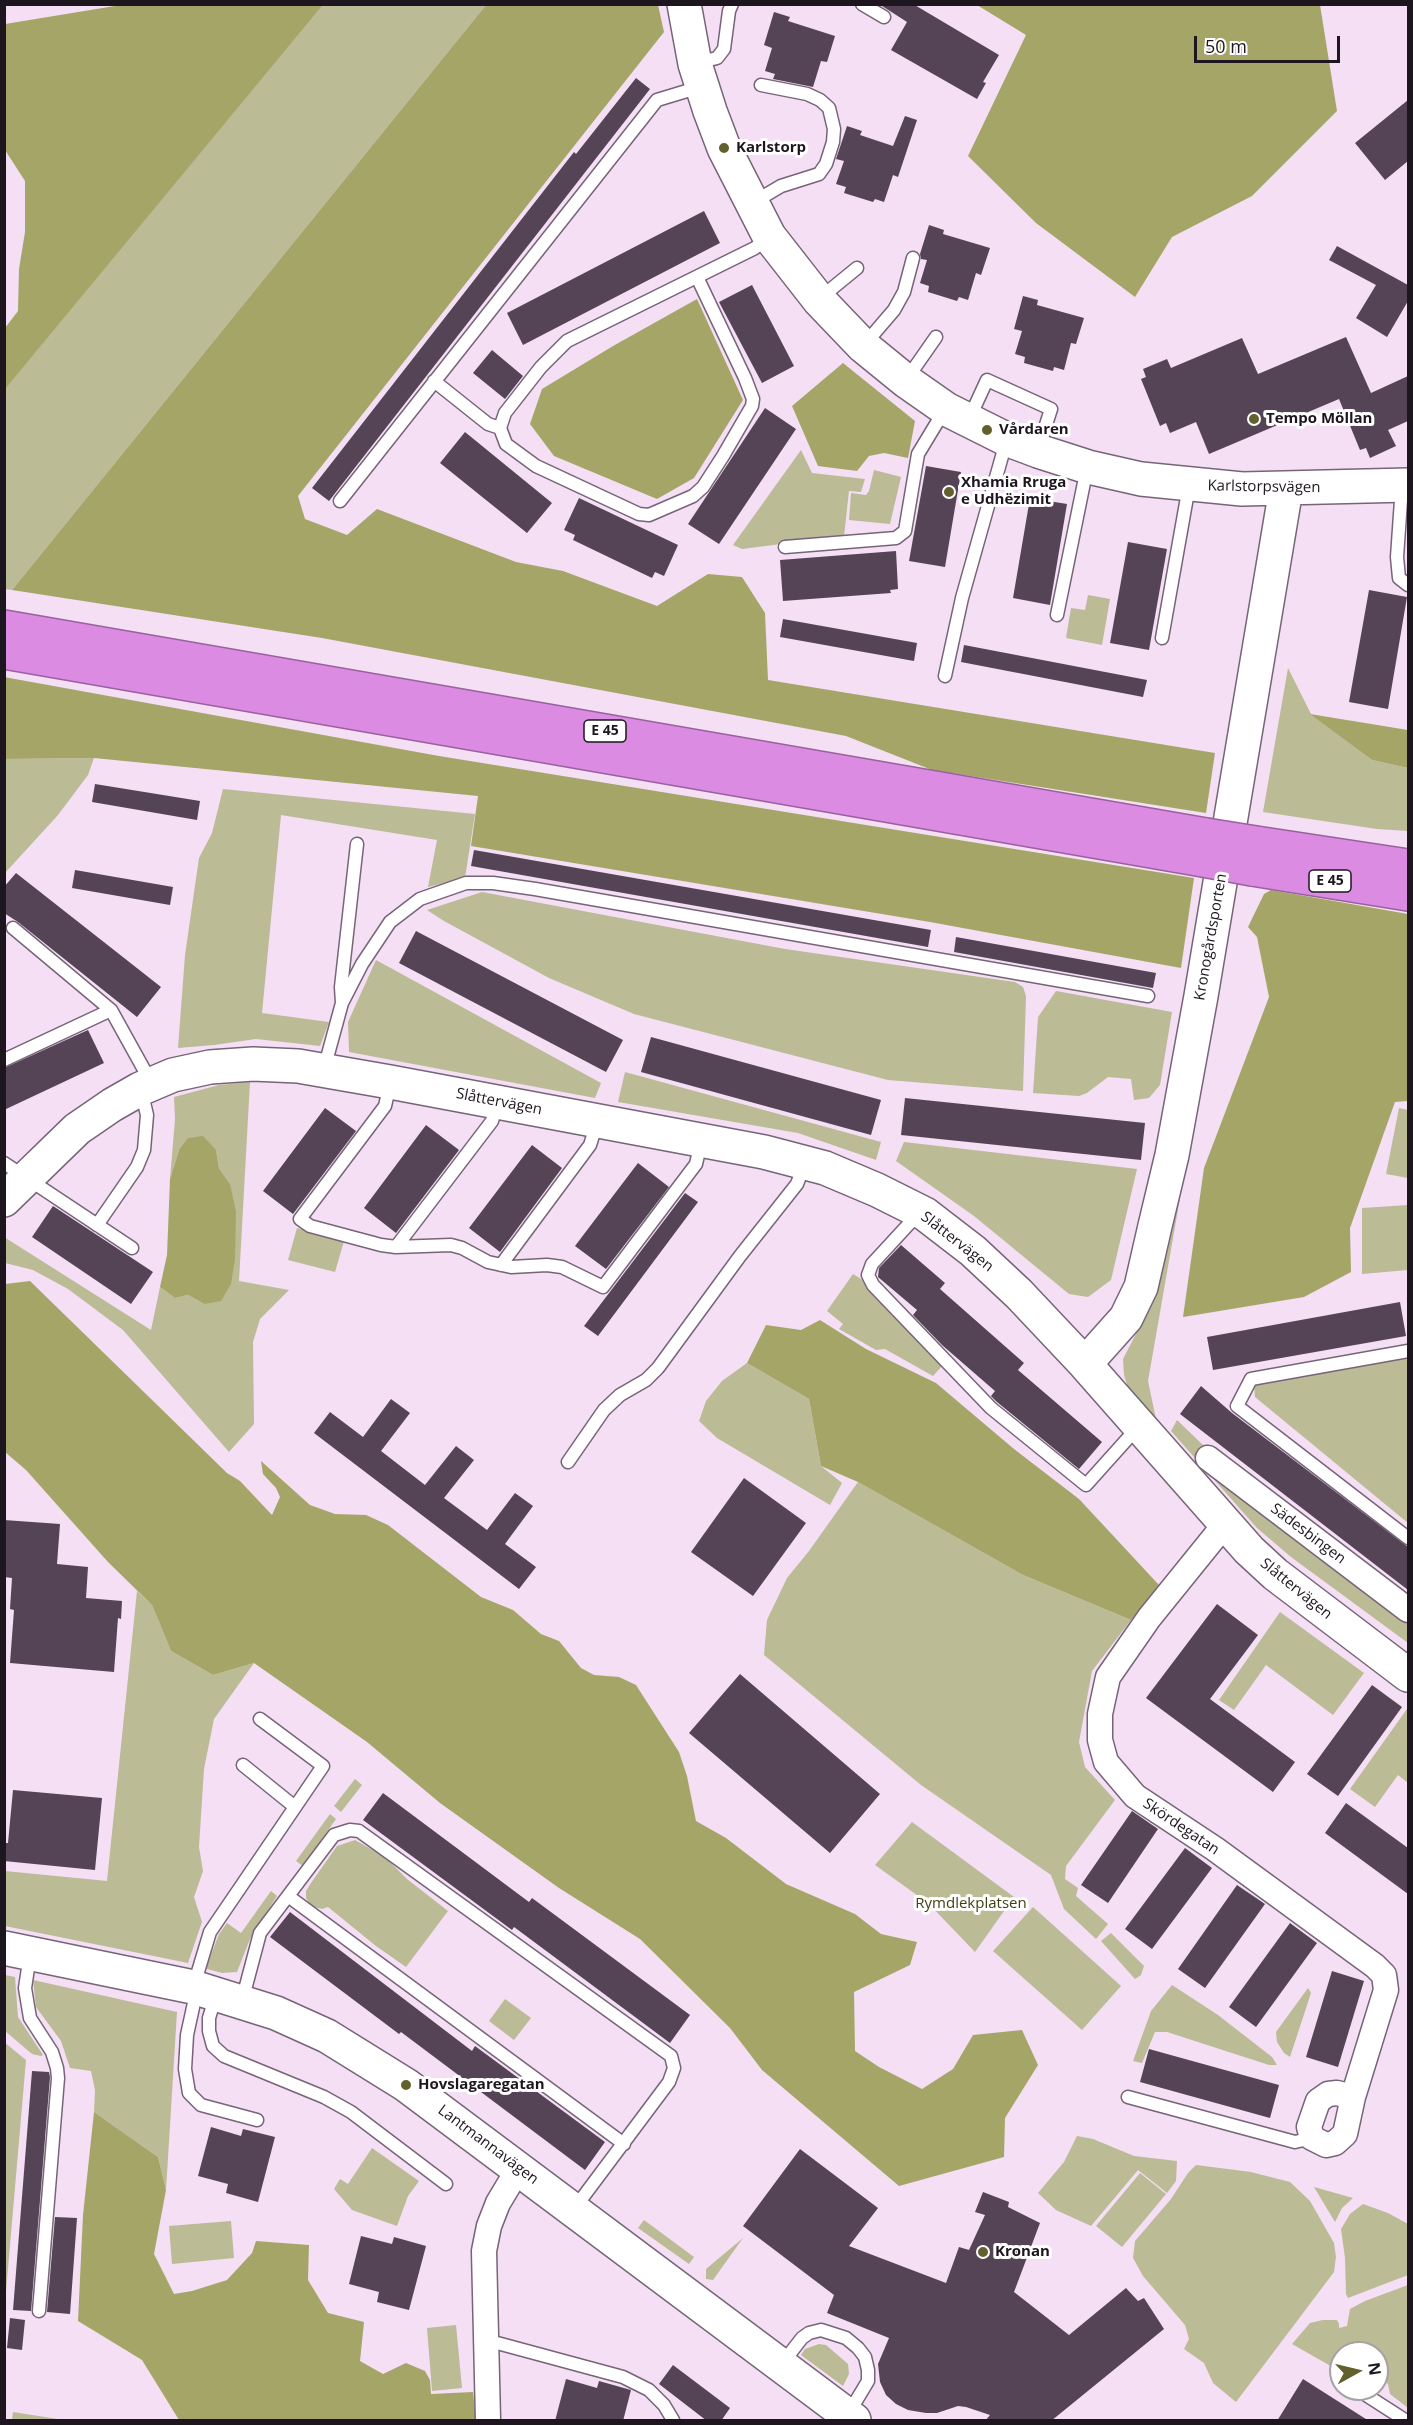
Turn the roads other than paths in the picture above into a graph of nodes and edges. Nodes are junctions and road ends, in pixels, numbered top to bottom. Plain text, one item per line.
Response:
1 (684, 4) edge
2 (732, 4) edge
3 (862, 4) edge
4 (884, 17) dead end
5 (698, 75) junction
6 (761, 84) dead end
7 (751, 204) junction
8 (769, 236) junction
9 (913, 258) dead end
10 (856, 268) dead end
11 (697, 277) junction
12 (819, 300) junction
13 (936, 337) dead end
14 (863, 346) junction
15 (434, 381) junction
16 (906, 381) junction
17 (957, 415) junction
18 (500, 428) junction
19 (1006, 439) junction
20 (1038, 451) junction
21 (1088, 467) junction
22 (1189, 485) junction
23 (1405, 485) edge
24 (1286, 489) junction
25 (340, 501) dead end
26 (785, 547) dead end
27 (1408, 585) edge
28 (1057, 615) dead end
29 (4, 627) edge
30 (1162, 638) dead end
31 (4, 652) edge
32 (945, 676) dead end
33 (357, 844) dead end
34 (1205, 848) junction
35 (1254, 856) junction
36 (1408, 866) edge
37 (1408, 894) edge
38 (13, 928) dead end
39 (1148, 996) dead end
40 (342, 1003) junction
41 (111, 1010) junction
42 (4, 1060) edge
43 (324, 1070) junction
44 (390, 1082) junction
45 (146, 1086) junction
46 (497, 1101) junction
47 (598, 1121) junction
48 (702, 1141) junction
49 (806, 1162) junction
50 (12, 1180) edge
51 (920, 1212) junction
52 (97, 1225) junction
53 (396, 1247) junction
54 (132, 1248) dead end
55 (501, 1265) junction
56 (1408, 1351) edge
57 (1085, 1364) junction
58 (1138, 1426) junction
59 (1208, 1458) dead end
60 (568, 1462) dead end
61 (1225, 1524) junction
62 (1408, 1538) edge
63 (1408, 1610) edge
64 (1408, 1675) edge
65 (260, 1719) dead end
66 (243, 1765) dead end
67 (295, 1807) junction
68 (288, 1896) junction
69 (18, 1951) edge
70 (212, 1993) junction
71 (1128, 2097) dead end
72 (1353, 2097) junction
73 (257, 2120) dead end
74 (1312, 2138) junction
75 (624, 2144) junction
76 (519, 2168) junction
77 (446, 2184) dead end
78 (573, 2210) junction
79 (39, 2311) dead end
80 (486, 2340) junction
81 (781, 2365) junction
82 (1375, 2401) edge
83 (850, 2417) edge
84 (488, 2421) edge
85 (673, 2421) edge
86 (1405, 2421) edge

1 - 5 street, Karlstorpsvägen
2 - 5 lane
3 - 4 lane
5 - 7 street, Karlstorpsvägen
5 - 15 lane
6 - 7 lane
7 - 8 street, Karlstorpsvägen
8 - 11 lane
8 - 12 street, Karlstorpsvägen
9 - 14 lane
10 - 12 lane
11 - 18 lane
11 - 18 lane
12 - 14 street, Karlstorpsvägen
13 - 16 lane
14 - 16 street, Karlstorpsvägen
15 - 18 lane
15 - 25 lane
16 - 17 street, Karlstorpsvägen
17 - 19 street, Karlstorpsvägen
17 - 20 lane
17 - 26 lane
19 - 20 street, Karlstorpsvägen
19 - 32 lane
20 - 21 street, Karlstorpsvägen
21 - 22 street, Karlstorpsvägen
21 - 28 lane
22 - 24 street, Karlstorpsvägen
22 - 30 lane
23 - 24 street, Karlstorpsvägen
23 - 27 lane, Karlstorpsvägen
24 - 57 street, Kronogårdsporten
29 - 34 highway, E 45
31 - 34 highway, E 45
33 - 40 lane
34 - 35 highway, E 45, bridge
35 - 36 highway, E 45
35 - 37 highway, E 45
38 - 41 lane
39 - 40 lane
40 - 43 lane
41 - 42 lane
41 - 45 lane
43 - 44 street, Slåttervägen
43 - 45 street, Slåttervägen
44 - 46 street, Slåttervägen
44 - 53 lane
45 - 50 street, Slåttervägen
45 - 52 lane
46 - 47 street, Slåttervägen
46 - 53 lane
47 - 48 street, Slåttervägen
47 - 55 lane
48 - 49 street, Slåttervägen
48 - 55 lane
49 - 51 street, Slåttervägen
49 - 60 lane
50 - 52 lane
51 - 57 street, Slåttervägen
51 - 58 lane
52 - 54 lane
53 - 55 lane
56 - 62 lane
57 - 58 street, Slåttervägen
58 - 61 street, Slåttervägen
59 - 63 street, Sädesbingen
61 - 64 street, Slåttervägen
61 - 72 street, Skördegatan
65 - 67 lane
66 - 67 lane
67 - 70 lane
68 - 70 lane
68 - 75 lane
68 - 75 lane
69 - 70 street, Lantmannavägen
69 - 79 lane
70 - 73 lane
70 - 76 street, Lantmannavägen
70 - 77 lane
71 - 74 lane
72 - 74 street, Skördegatan
72 - 74 street
75 - 78 lane
76 - 78 street, Lantmannavägen
76 - 80 street
78 - 81 street, Lantmannavägen
80 - 84 street
80 - 85 lane
81 - 83 street, Lantmannavägen
81 - 83 lane
82 - 86 lane

